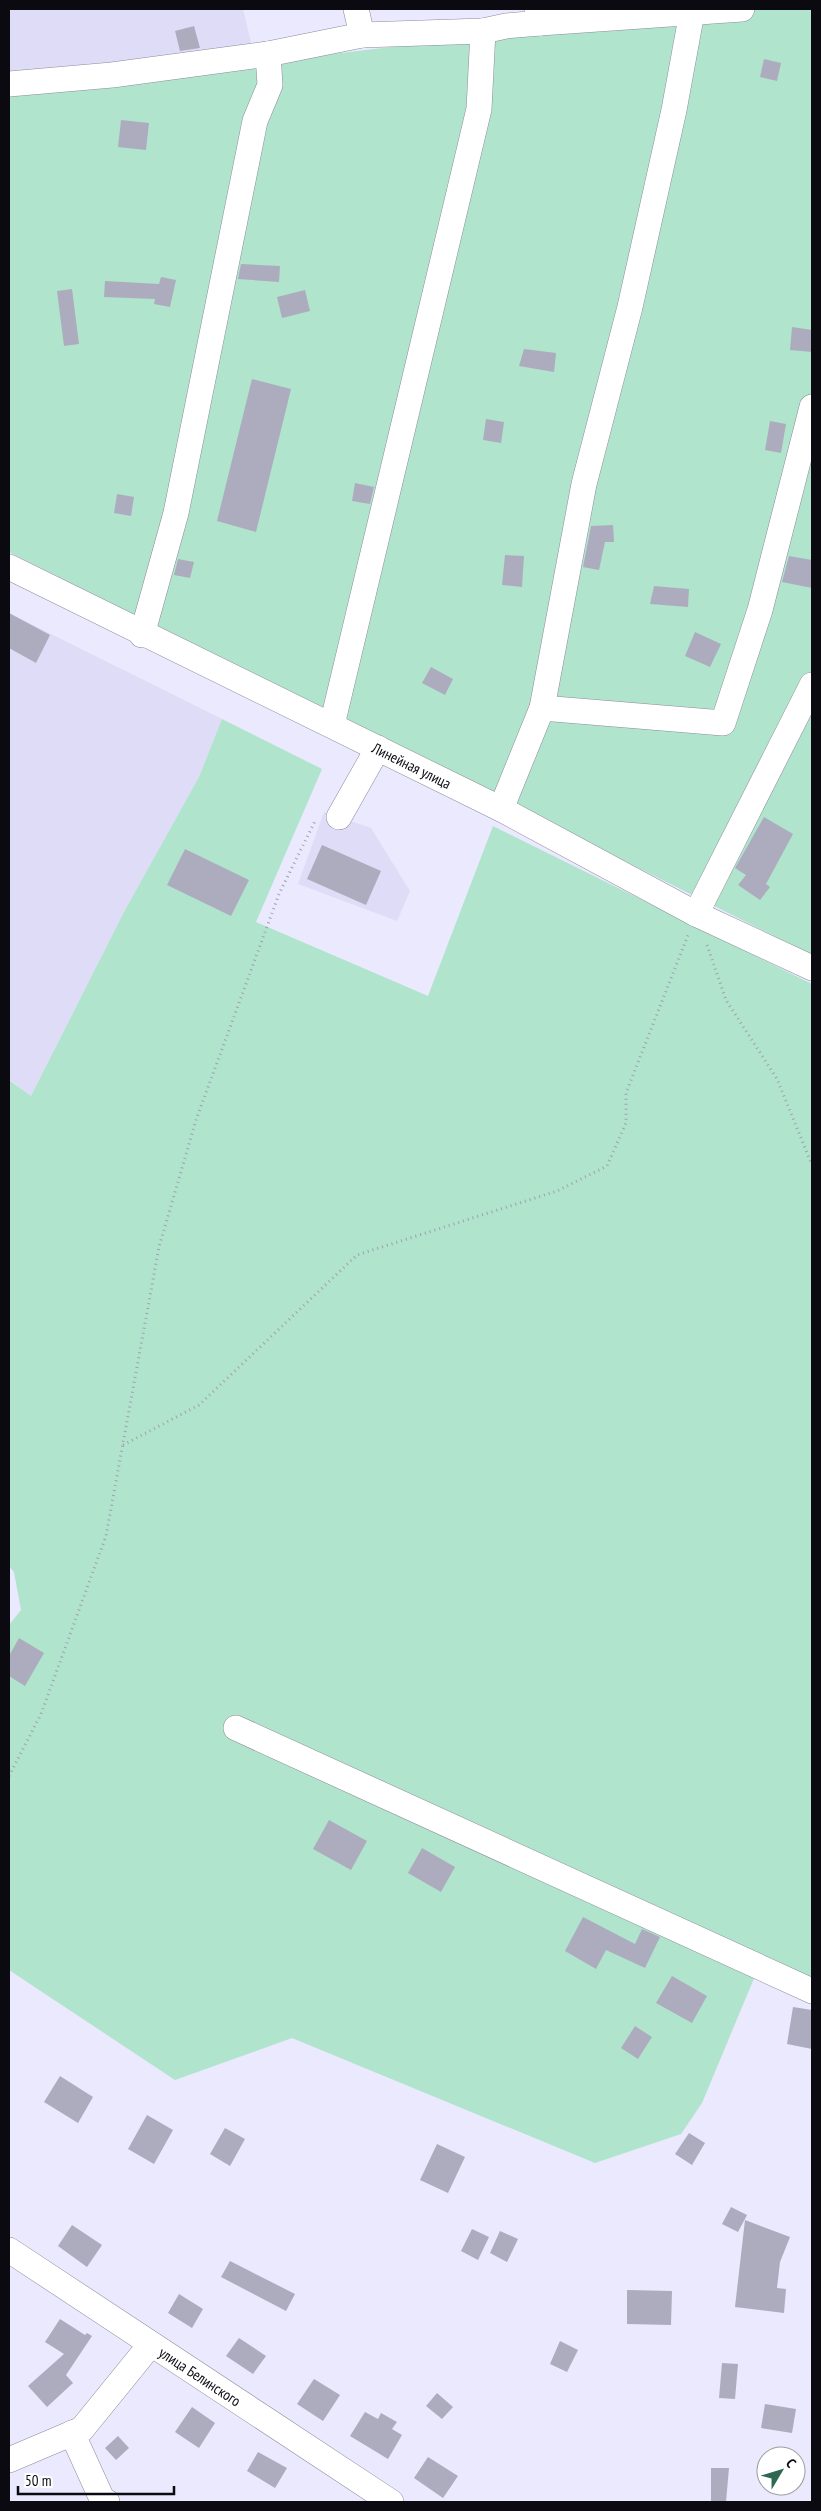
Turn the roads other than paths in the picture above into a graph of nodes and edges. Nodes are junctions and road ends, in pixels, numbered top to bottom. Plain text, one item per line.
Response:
1 (356, 9) edge
2 (742, 9) edge
3 (692, 12) junction
4 (538, 16) edge
5 (483, 31) junction
6 (362, 36) junction
7 (268, 54) junction
8 (9, 84) edge
9 (812, 407) edge
10 (9, 567) edge
11 (142, 635) junction
12 (812, 686) edge
13 (542, 708) junction
14 (332, 725) junction
15 (378, 748) junction
16 (501, 810) junction
17 (328, 816) road end
18 (696, 914) junction
19 (812, 968) edge
20 (236, 1728) dead end
21 (812, 1991) edge
22 (9, 2250) edge
23 (151, 2344) junction
24 (72, 2433) junction
25 (9, 2460) edge
26 (107, 2502) edge
27 (391, 2502) edge

1 - 6 street
2 - 3 street
3 - 4 street
3 - 13 street
4 - 5 street
5 - 6 street
5 - 14 street
6 - 7 street
7 - 8 street
7 - 11 street
9 - 13 street
10 - 11 street, Линейная улица
11 - 14 street, Линейная улица
12 - 18 street
13 - 16 street
14 - 15 street, Линейная улица
15 - 16 street, Линейная улица
15 - 17 street
16 - 18 street, Линейная улица
18 - 19 street, Линейная улица
20 - 21 street
22 - 23 street, улица Белинского
23 - 24 street
23 - 27 street, улица Белинского
24 - 25 street
24 - 26 street

